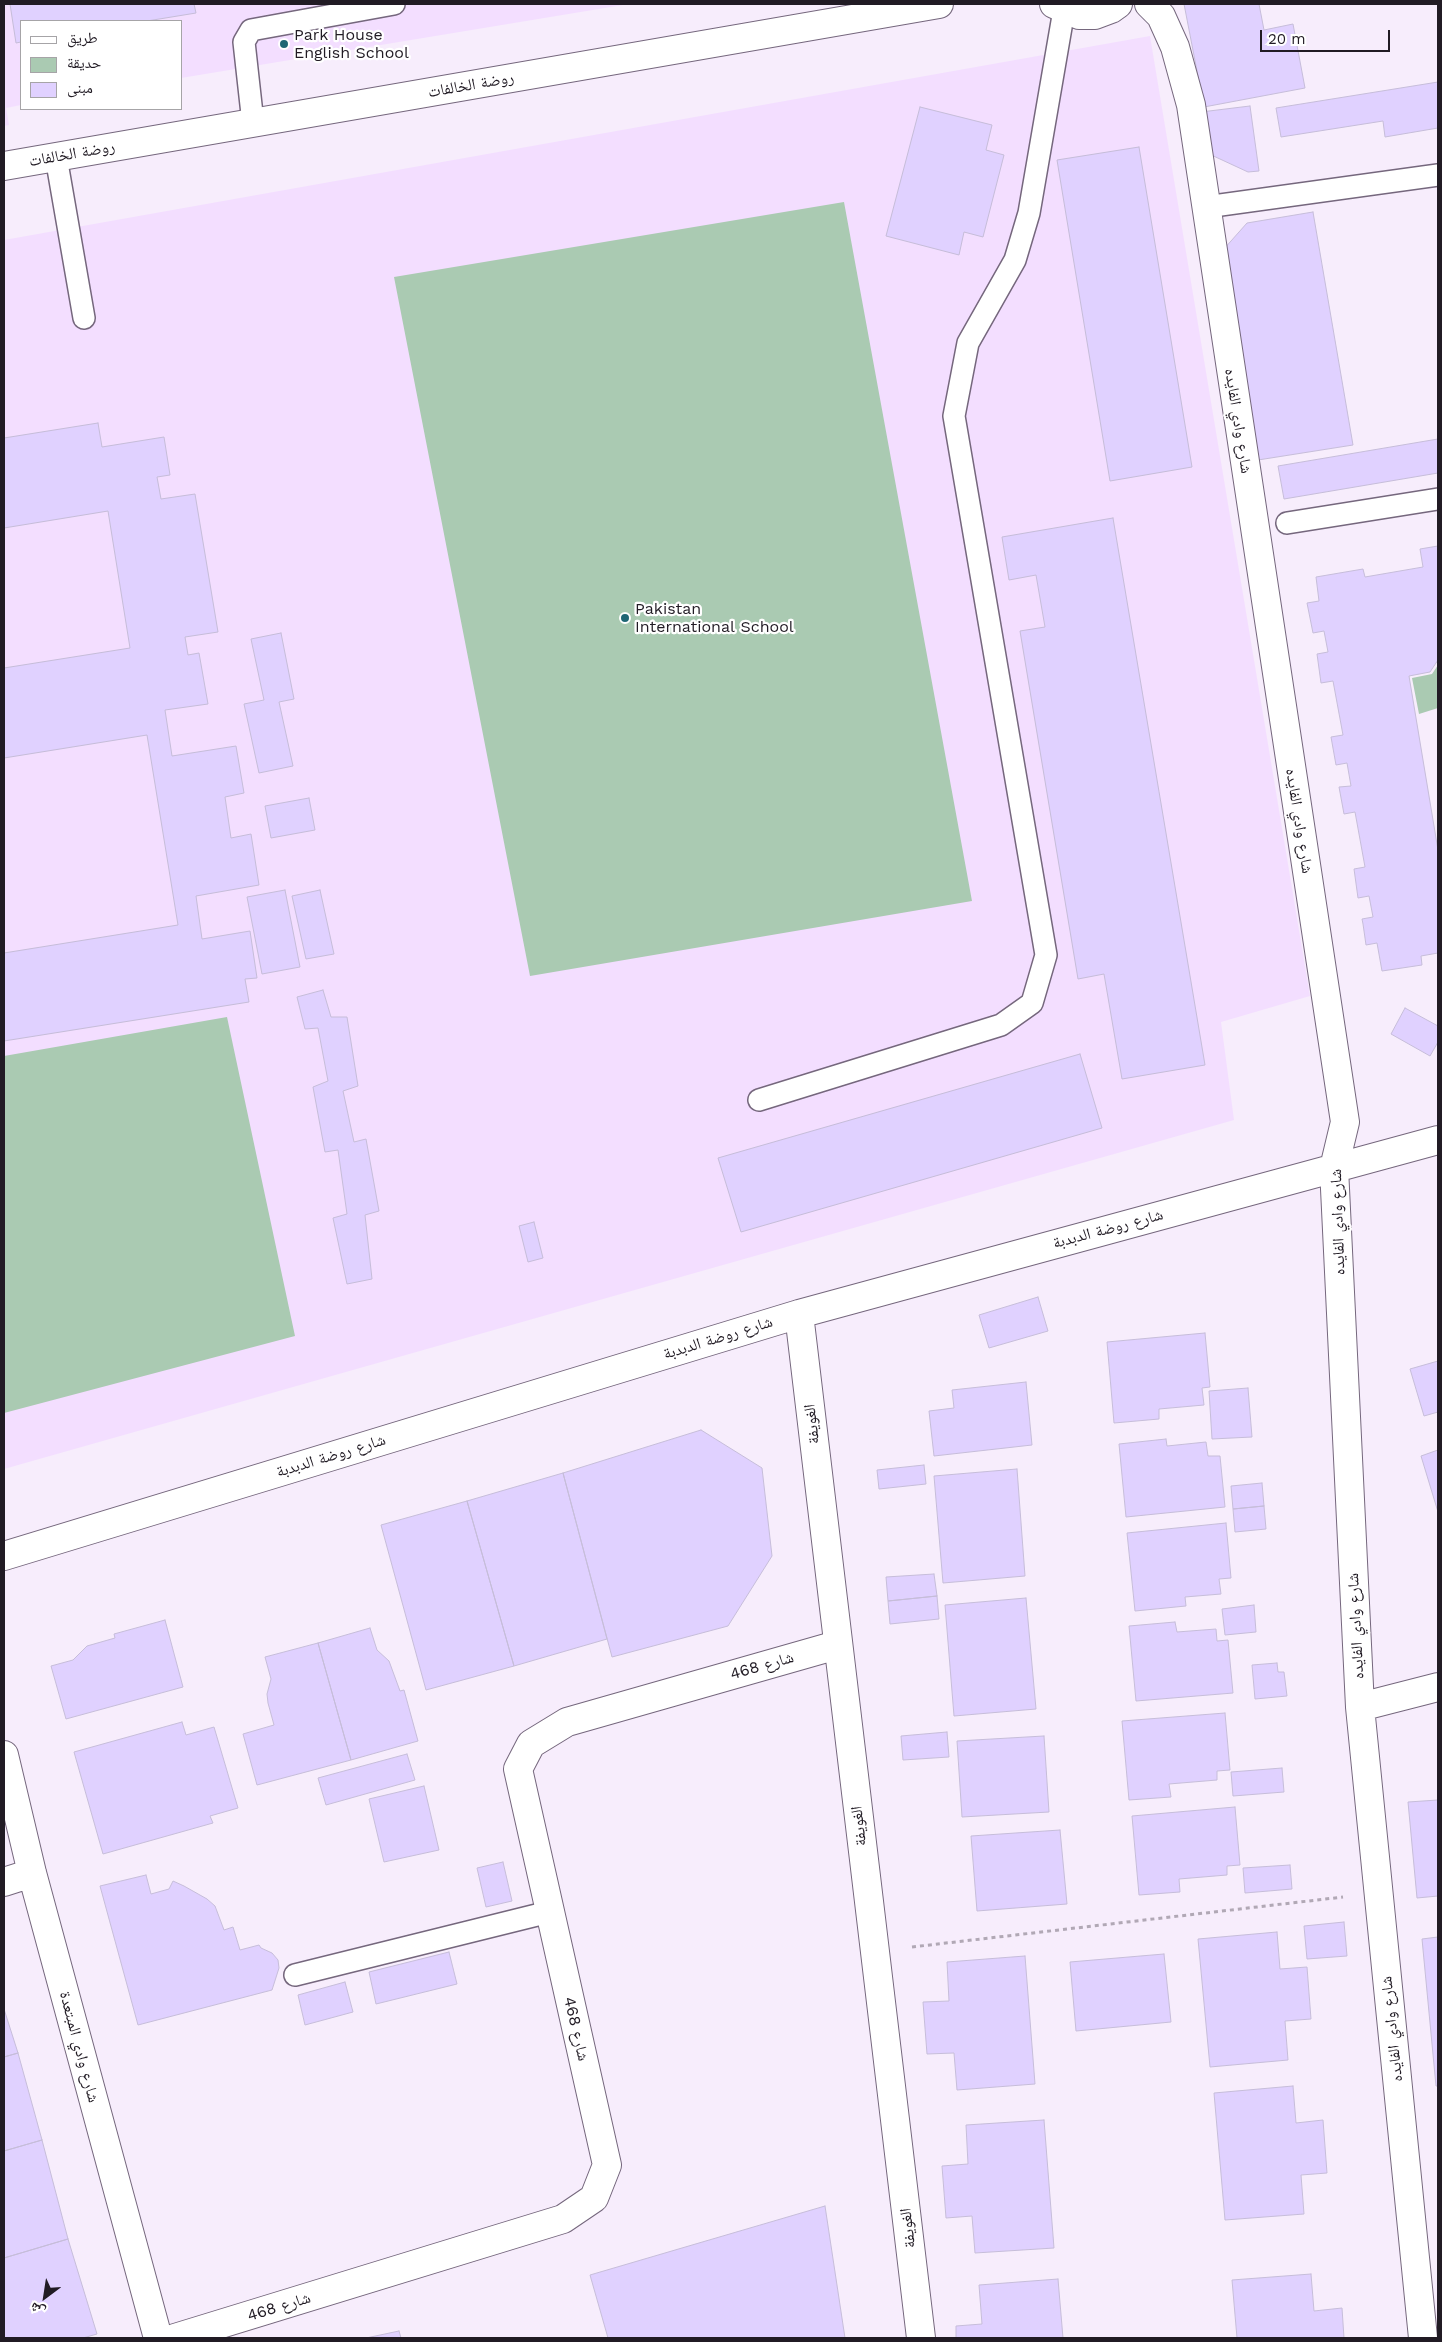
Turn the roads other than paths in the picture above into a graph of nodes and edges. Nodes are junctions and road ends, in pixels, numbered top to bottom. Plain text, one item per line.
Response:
1 (394, 4) edge
2 (939, 4) edge
3 (1118, 4) edge
4 (1149, 4) edge
5 (1059, 7) edge
6 (253, 123) junction
7 (56, 157) junction
8 (4, 166) edge
9 (1438, 175) edge
10 (1206, 207) junction
11 (84, 318) dead end
12 (1438, 499) edge
13 (1287, 523) dead end
14 (758, 1100) dead end
15 (1438, 1140) edge
16 (1334, 1168) junction
17 (799, 1314) junction
18 (4, 1556) edge
19 (837, 1644) junction
20 (1438, 1687) edge
21 (1360, 1707) junction
22 (4, 1755) edge
23 (32, 1873) junction
24 (4, 1882) edge
25 (549, 1912) junction
26 (295, 1975) dead end
27 (158, 2338) edge
28 (175, 2338) edge
29 (921, 2338) edge
30 (1423, 2338) edge

1 - 6 lane
2 - 6 street, روضة الخالفات
3 - 5 street
4 - 10 street, شارع وادي الفايده
5 - 14 lane
6 - 7 street, روضة الخالفات
7 - 8 street, روضة الخالفات
7 - 11 lane
9 - 10 lane
10 - 16 street, شارع وادي الفايده
12 - 13 lane
15 - 16 street, شارع روضة الدبدبة
16 - 17 street, شارع روضة الدبدبة
16 - 21 street, شارع وادي الفايده
17 - 18 street, شارع روضة الدبدبة
17 - 19 street, الغويفة
19 - 25 street, شارع 468
19 - 29 street, الغويفة
20 - 21 street
21 - 30 street, شارع وادي الفايده
22 - 23 street, شارع وادي المبتعدة
23 - 24 street
23 - 27 street, شارع وادي المبتعدة
25 - 26 lane
25 - 28 street, شارع 468

